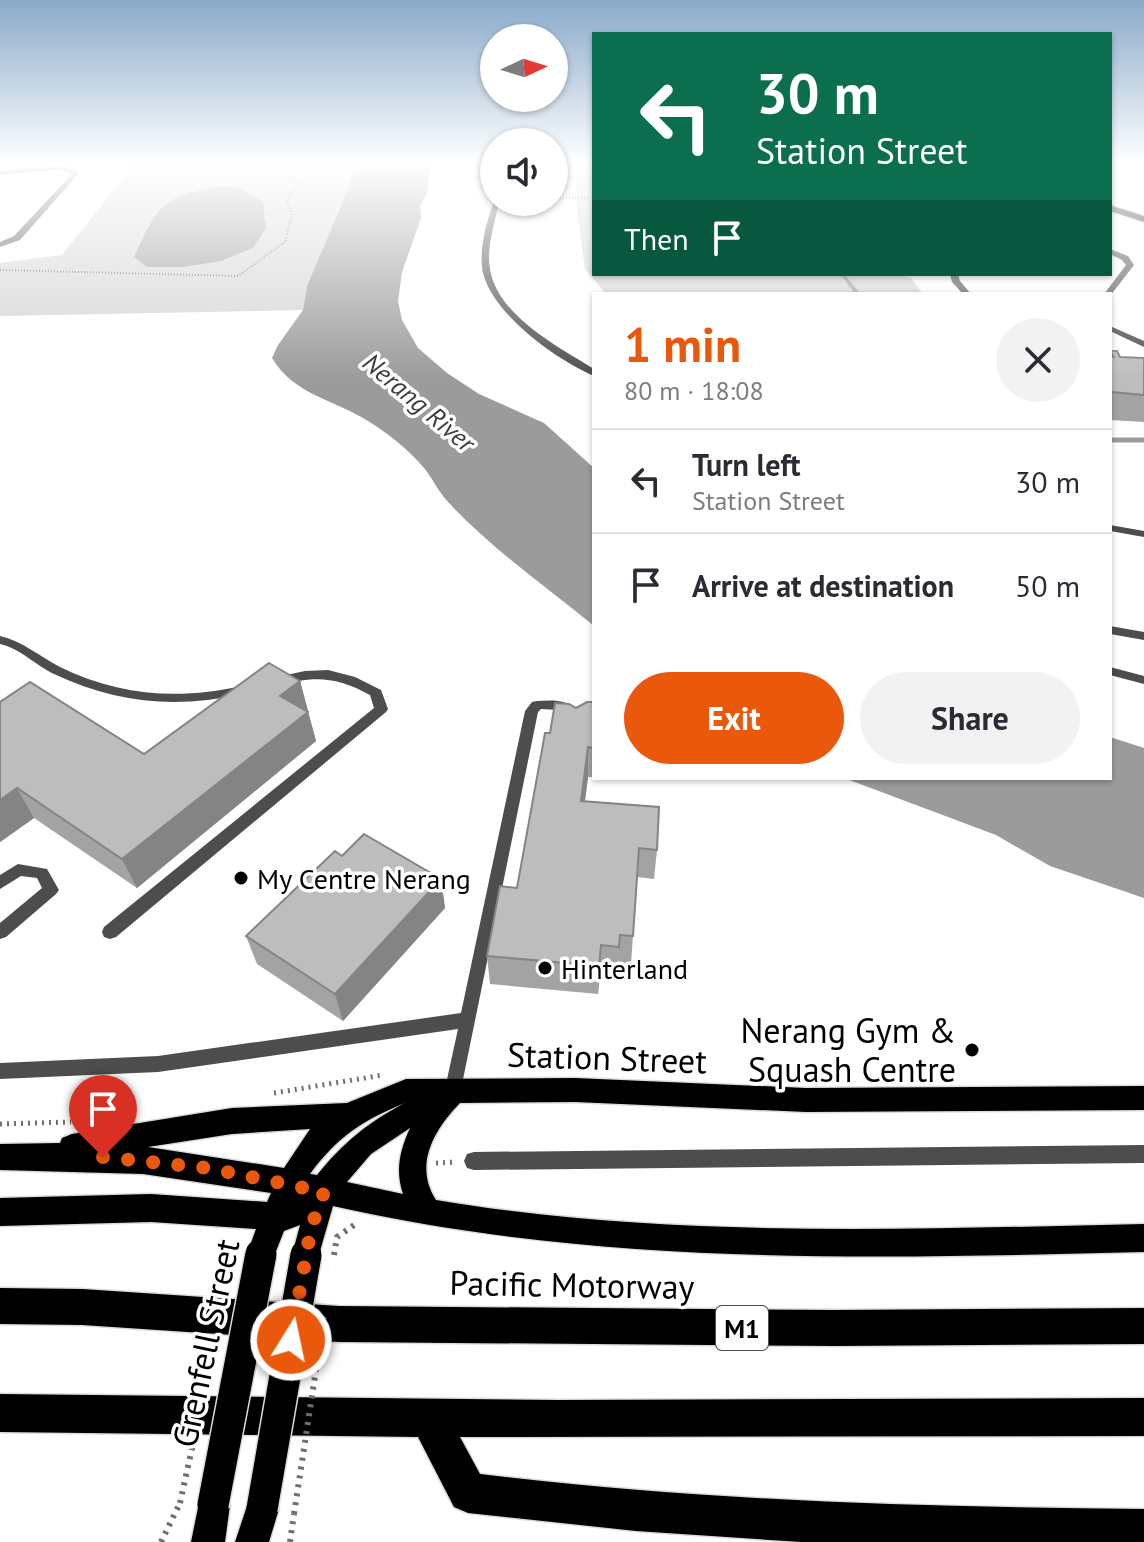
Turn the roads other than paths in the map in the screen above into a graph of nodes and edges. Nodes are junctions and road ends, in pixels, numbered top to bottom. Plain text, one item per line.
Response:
1 (491, 235) edge
2 (1112, 252) edge
3 (1110, 292) edge
4 (1112, 329) edge
5 (1144, 344) edge
6 (592, 372) edge
7 (1112, 528) edge
8 (1144, 534) edge
9 (1112, 630) edge
10 (1144, 636) edge
11 (0, 640) edge
12 (1112, 672) edge
13 (1144, 680) edge
14 (577, 730) edge
15 (0, 883) edge
16 (0, 932) edge
17 (110, 932) dead end
18 (467, 1020) junction
19 (0, 1071) edge
20 (453, 1093) junction
21 (1144, 1098) edge
22 (353, 1113) junction
23 (1144, 1154) edge
24 (9, 1157) edge
25 (474, 1161) dead end
26 (295, 1175) junction
27 (324, 1192) junction
28 (0, 1212) edge
29 (428, 1213) junction
30 (273, 1218) junction
31 (1144, 1238) edge
32 (0, 1306) edge
33 (1144, 1326) edge
34 (0, 1413) edge
35 (428, 1417) junction
36 (1144, 1417) edge
37 (1144, 1529) edge
38 (208, 1542) edge
39 (252, 1542) edge

1 - 6 street
2 - 3 street
4 - 5 street
7 - 8 street
9 - 10 street
11 - 17 street
12 - 13 street
14 - 18 street
15 - 16 street
18 - 19 street
18 - 20 street
20 - 21 main road, Station Street
20 - 22 main road, Station Street
20 - 27 main road, Station Street
20 - 29 main road
22 - 24 main road
22 - 26 main road, Station Street
23 - 25 street
24 - 26 main road
26 - 27 main road
26 - 30 main road, Grenfell Street
27 - 29 main road
27 - 30 main road, Station Street
27 - 39 main road, bridge
28 - 30 main road, Station Street
29 - 31 main road
30 - 38 main road, Grenfell Street, bridge
32 - 33 highway, Pacific Motorway / M1
34 - 35 highway
35 - 36 highway
35 - 37 highway

